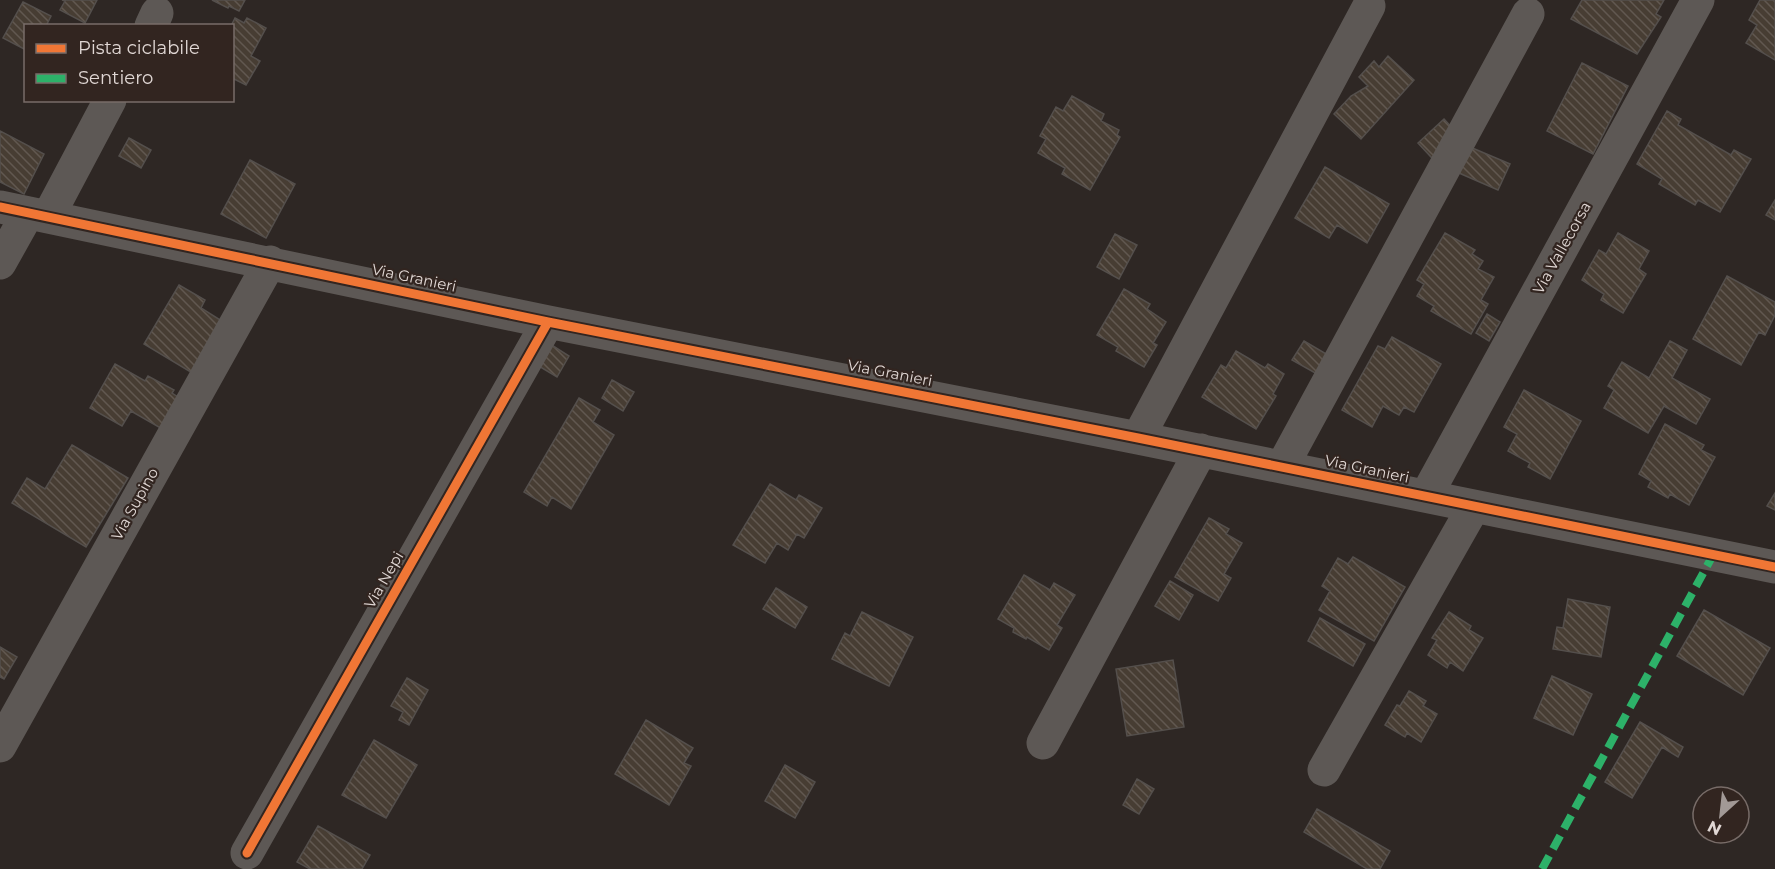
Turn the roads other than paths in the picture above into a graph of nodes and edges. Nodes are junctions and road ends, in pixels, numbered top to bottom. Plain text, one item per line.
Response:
1 (1698, 0) edge
2 (1369, 6) dead end
3 (1528, 14) dead end
4 (108, 102) edge
5 (26, 212) edge
6 (270, 262) junction
7 (0, 263) edge
8 (548, 322) junction
9 (1138, 438) junction
10 (1201, 450) junction
11 (1282, 467) junction
12 (1426, 496) junction
13 (1474, 506) junction
14 (1775, 567) edge
15 (1043, 743) dead end
16 (0, 746) edge
17 (1324, 770) dead end
18 (247, 853) dead end

1 - 12 street, Via Vallecorsa
2 - 9 street
3 - 11 street
4 - 5 street
5 - 6 street, Via Granieri
5 - 7 street
6 - 8 street, Via Granieri
6 - 16 street, Via Supino
8 - 9 street, Via Granieri
8 - 18 street, Via Nepi
9 - 10 street, Via Granieri
10 - 11 street, Via Granieri
10 - 15 street
11 - 12 street, Via Granieri
12 - 13 street, Via Granieri
13 - 14 street, Via Granieri
13 - 17 street

